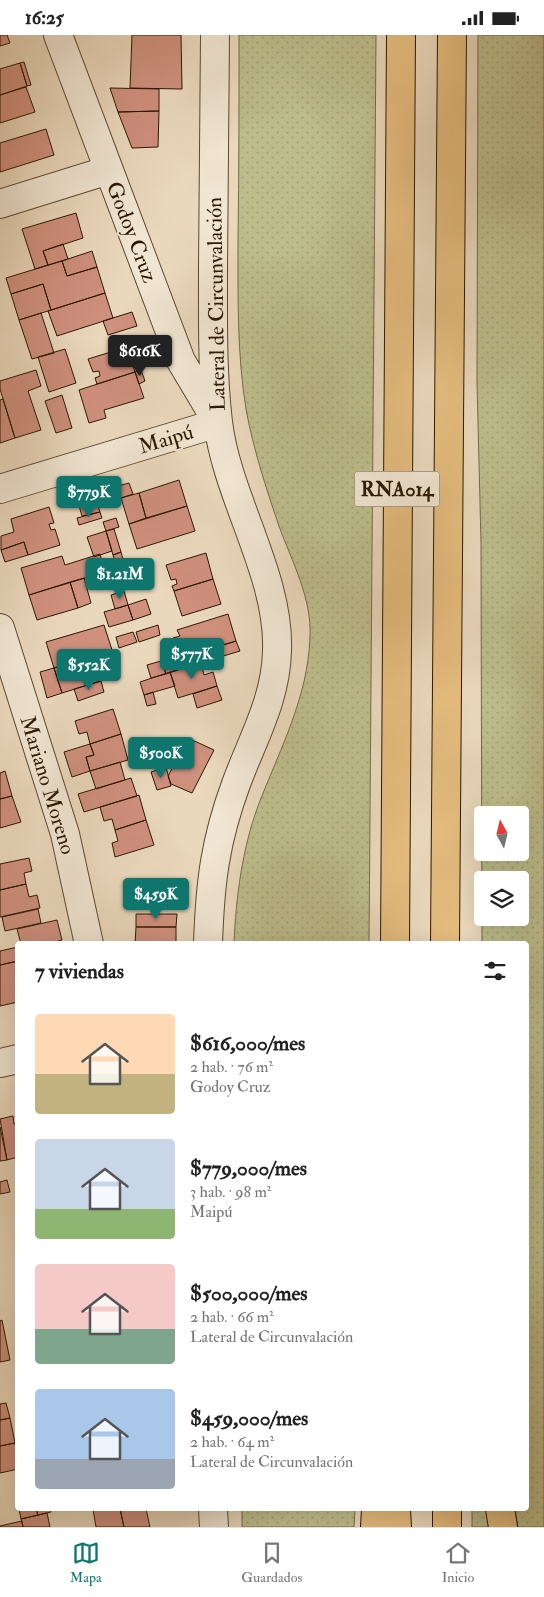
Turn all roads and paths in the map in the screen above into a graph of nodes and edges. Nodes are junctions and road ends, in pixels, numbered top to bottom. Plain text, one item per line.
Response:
1 (58, 35) edge
2 (215, 35) edge
3 (401, 35) edge
4 (452, 35) edge
5 (109, 170) junction
6 (0, 204) edge
7 (218, 423) junction
8 (0, 489) edge
9 (0, 628) edge
10 (445, 940) edge
11 (88, 941) edge
12 (208, 941) edge
13 (395, 941) edge
14 (15, 1060) edge
15 (0, 1063) edge
16 (213, 1511) edge
17 (376, 1511) edge
18 (396, 1511) edge
19 (446, 1511) edge
20 (500, 1511) edge
21 (214, 1527) edge
22 (375, 1527) edge
23 (397, 1527) edge
24 (447, 1527) edge
25 (503, 1527) edge

1 - 5 street, Godoy Cruz
2 - 7 street, Lateral de Circunvalación
3 - 13 highway, RNA014
4 - 10 highway, RNA014
5 - 6 street
5 - 7 street, Godoy Cruz
7 - 8 street, Maipú
7 - 12 street, Lateral de Circunvalación
9 - 11 street, Mariano Moreno
14 - 15 street
16 - 21 street
17 - 22 highway
18 - 23 highway
19 - 24 highway
20 - 25 highway

